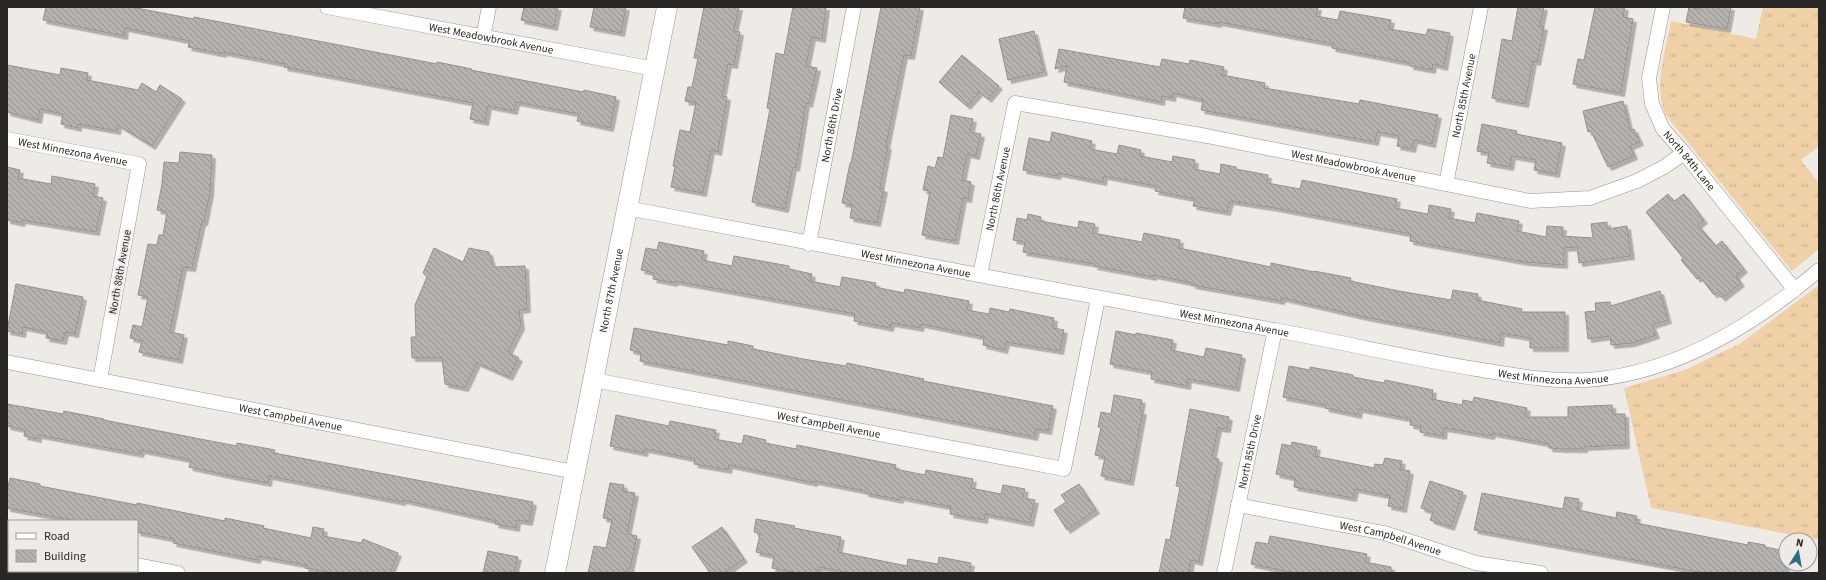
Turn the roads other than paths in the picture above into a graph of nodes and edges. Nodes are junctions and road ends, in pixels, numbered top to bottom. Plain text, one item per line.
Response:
1 (327, 7) edge
2 (489, 7) edge
3 (667, 7) edge
4 (854, 7) edge
5 (1663, 7) edge
6 (1478, 8) edge
7 (483, 37) junction
8 (655, 69) junction
9 (1015, 104) joint
10 (7, 139) edge
11 (1684, 153) junction
12 (139, 164) joint
13 (1446, 184) junction
14 (627, 208) junction
15 (809, 244) junction
16 (1819, 270) edge
17 (980, 275) junction
18 (1795, 290) junction
19 (1098, 298) junction
20 (1275, 330) junction
21 (7, 362) edge
22 (100, 380) junction
23 (594, 380) junction
24 (575, 472) junction
25 (1238, 505) junction
26 (138, 565) edge
27 (178, 573) edge
28 (555, 573) edge
29 (1224, 573) edge
30 (1541, 573) edge

1 - 7 street, West Meadowbrook Avenue
2 - 7 street
3 - 8 street, North 87th Avenue
4 - 15 street, North 86th Drive
5 - 11 street, North 84th Lane
6 - 13 street, North 85th Avenue
7 - 8 street, West Meadowbrook Avenue
8 - 14 street, North 87th Avenue
9 - 13 street, West Meadowbrook Avenue
9 - 17 street, North 86th Avenue
10 - 12 street, West Minnezona Avenue
11 - 13 street, West Meadowbrook Avenue
11 - 18 street, North 84th Lane
12 - 22 street, North 88th Avenue
14 - 15 street, West Minnezona Avenue
14 - 23 street, North 87th Avenue
15 - 17 street, West Minnezona Avenue
16 - 18 street, West Minnezona Avenue
17 - 19 street, West Minnezona Avenue
18 - 20 street, West Minnezona Avenue
19 - 20 street, West Minnezona Avenue
19 - 23 street, West Campbell Avenue
20 - 25 street, North 85th Drive
21 - 22 street, West Campbell Avenue
22 - 24 street, West Campbell Avenue
23 - 24 street, North 87th Avenue
24 - 28 street, North 87th Avenue
25 - 29 street, North 85th Drive
25 - 30 street, West Campbell Avenue
26 - 27 street

